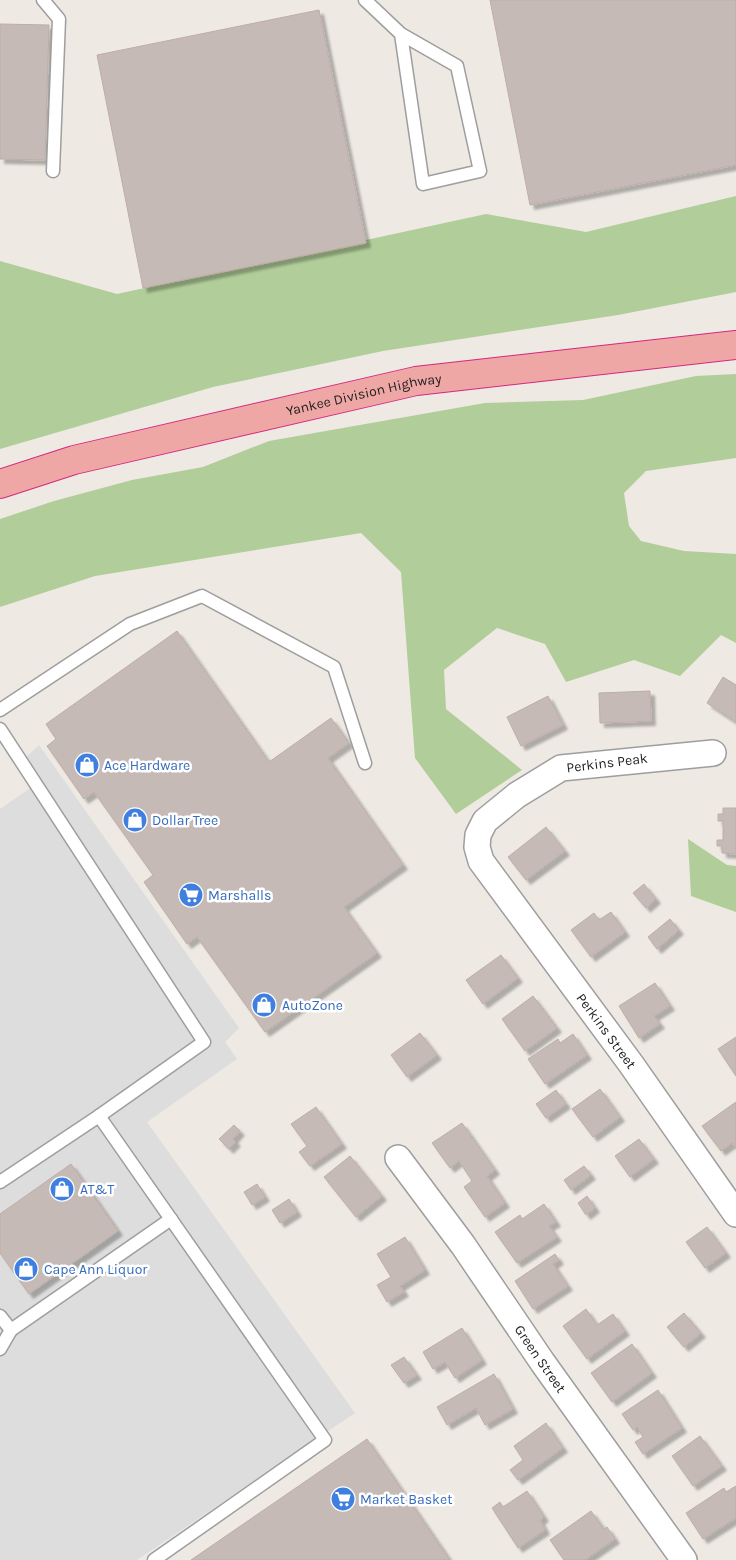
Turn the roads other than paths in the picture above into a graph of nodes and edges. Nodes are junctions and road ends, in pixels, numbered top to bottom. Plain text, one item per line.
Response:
1 (42, 0) edge
2 (365, 0) edge
3 (401, 34) junction
4 (53, 171) dead end
5 (736, 345) edge
6 (0, 484) edge
7 (0, 710) edge
8 (0, 729) edge
9 (713, 753) dead end
10 (365, 763) dead end
11 (477, 847) joint
12 (99, 1116) junction
13 (398, 1158) dead end
14 (0, 1182) edge
15 (736, 1214) edge
16 (171, 1219) junction
17 (0, 1316) edge
18 (11, 1330) junction
19 (0, 1349) edge
20 (154, 1560) edge
21 (684, 1560) edge

1 - 4 lane
2 - 3 lane
3 - 3 lane
5 - 6 highway, Yankee Division Highway
7 - 10 lane
8 - 12 lane
9 - 11 street, Perkins Peak
11 - 15 street, Perkins Street
12 - 14 lane
12 - 16 lane
13 - 21 street, Green Street
16 - 18 lane
16 - 20 lane
17 - 18 lane
18 - 19 lane

